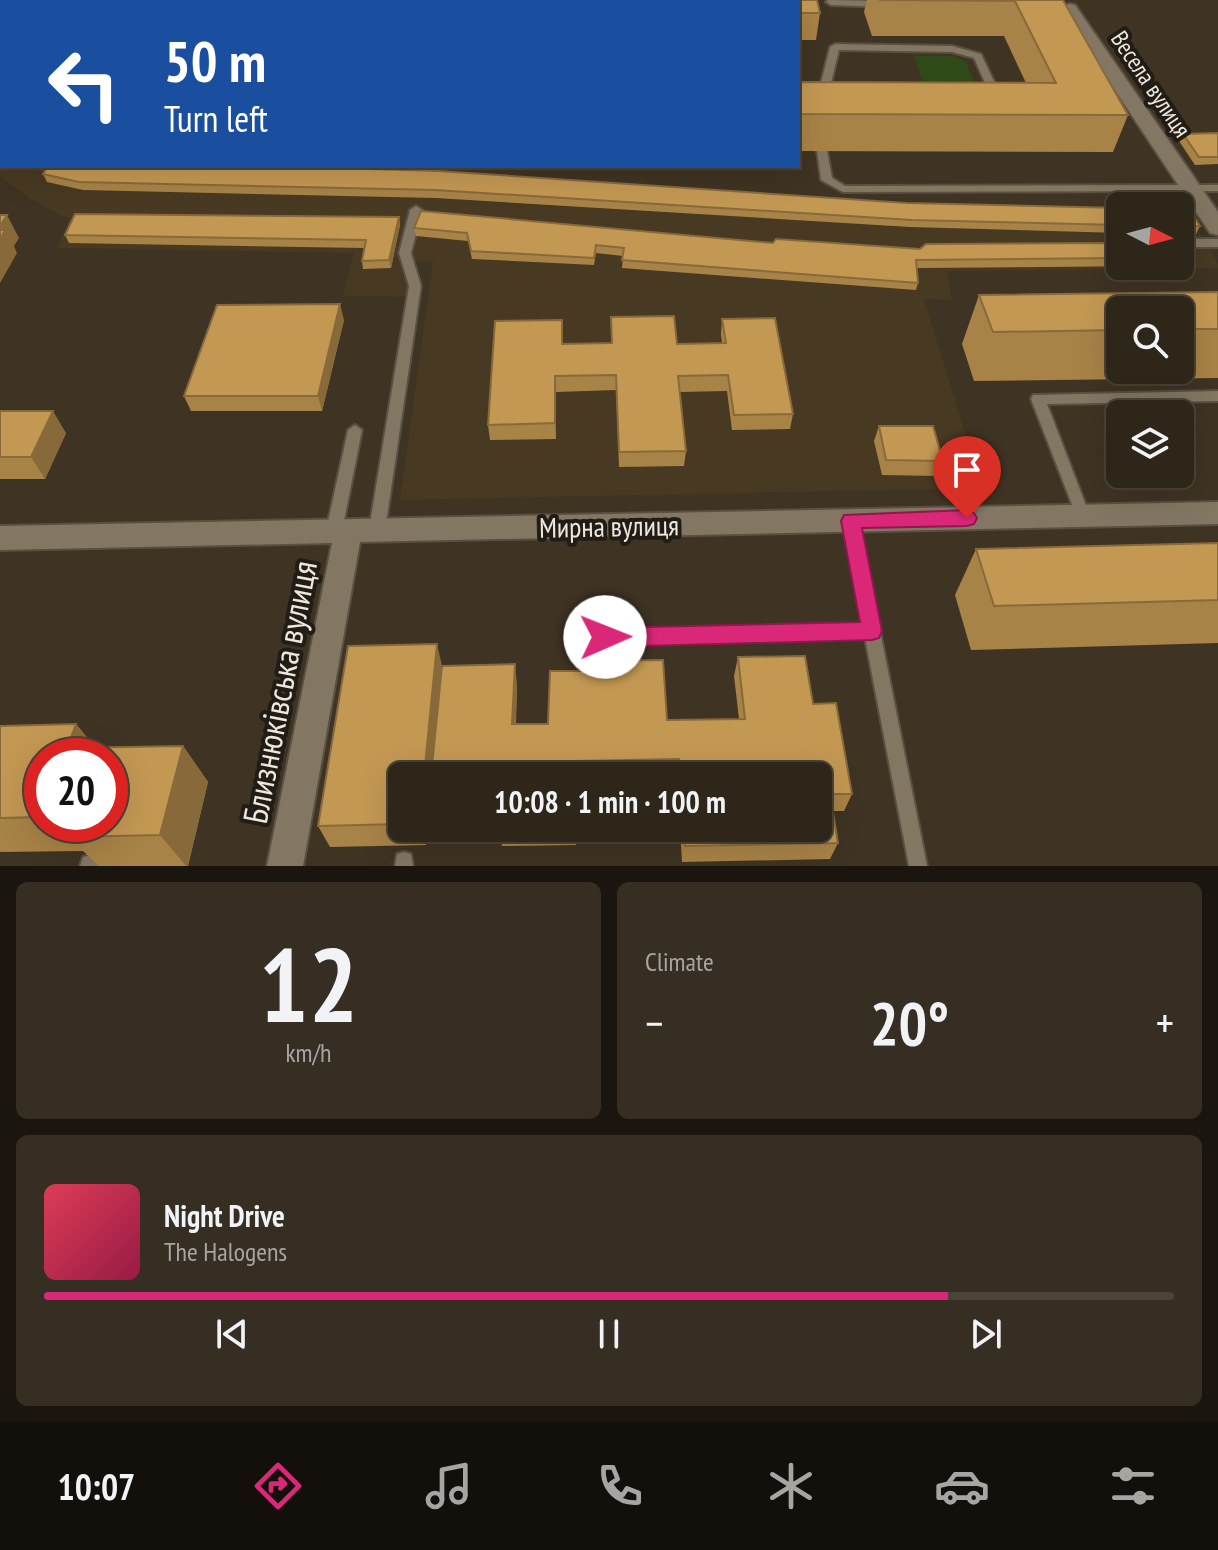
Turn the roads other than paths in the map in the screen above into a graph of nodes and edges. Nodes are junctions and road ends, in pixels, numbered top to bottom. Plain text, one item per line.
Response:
1 (831, 2) dead end
2 (894, 4) edge
3 (1061, 9) edge
4 (821, 103) junction
5 (837, 103) edge
6 (972, 104) edge
7 (820, 119) edge
8 (822, 151) dead end
9 (1218, 188) edge
10 (1192, 190) junction
11 (416, 210) dead end
12 (1218, 228) edge
13 (1194, 243) edge
14 (1218, 243) edge
15 (1218, 396) edge
16 (355, 430) dead end
17 (1218, 513) edge
18 (1083, 516) junction
19 (850, 521) junction
20 (353, 531) junction
21 (0, 538) edge
22 (872, 631) junction
23 (605, 637) dead end
24 (285, 866) edge
25 (918, 866) edge

1 - 2 lane
3 - 10 street, Весела вулиця
4 - 5 lane
4 - 6 lane
4 - 7 lane
8 - 10 lane
9 - 10 lane
10 - 12 street, Весела вулиця
11 - 20 lane
13 - 14 lane
15 - 18 lane
16 - 20 lane
17 - 18 street, Мирна вулиця
18 - 19 street, Мирна вулиця
19 - 20 street, Мирна вулиця
19 - 22 lane
20 - 21 street, Мирна вулиця
20 - 24 street, Близнюківська вулиця
22 - 23 lane
22 - 25 lane

